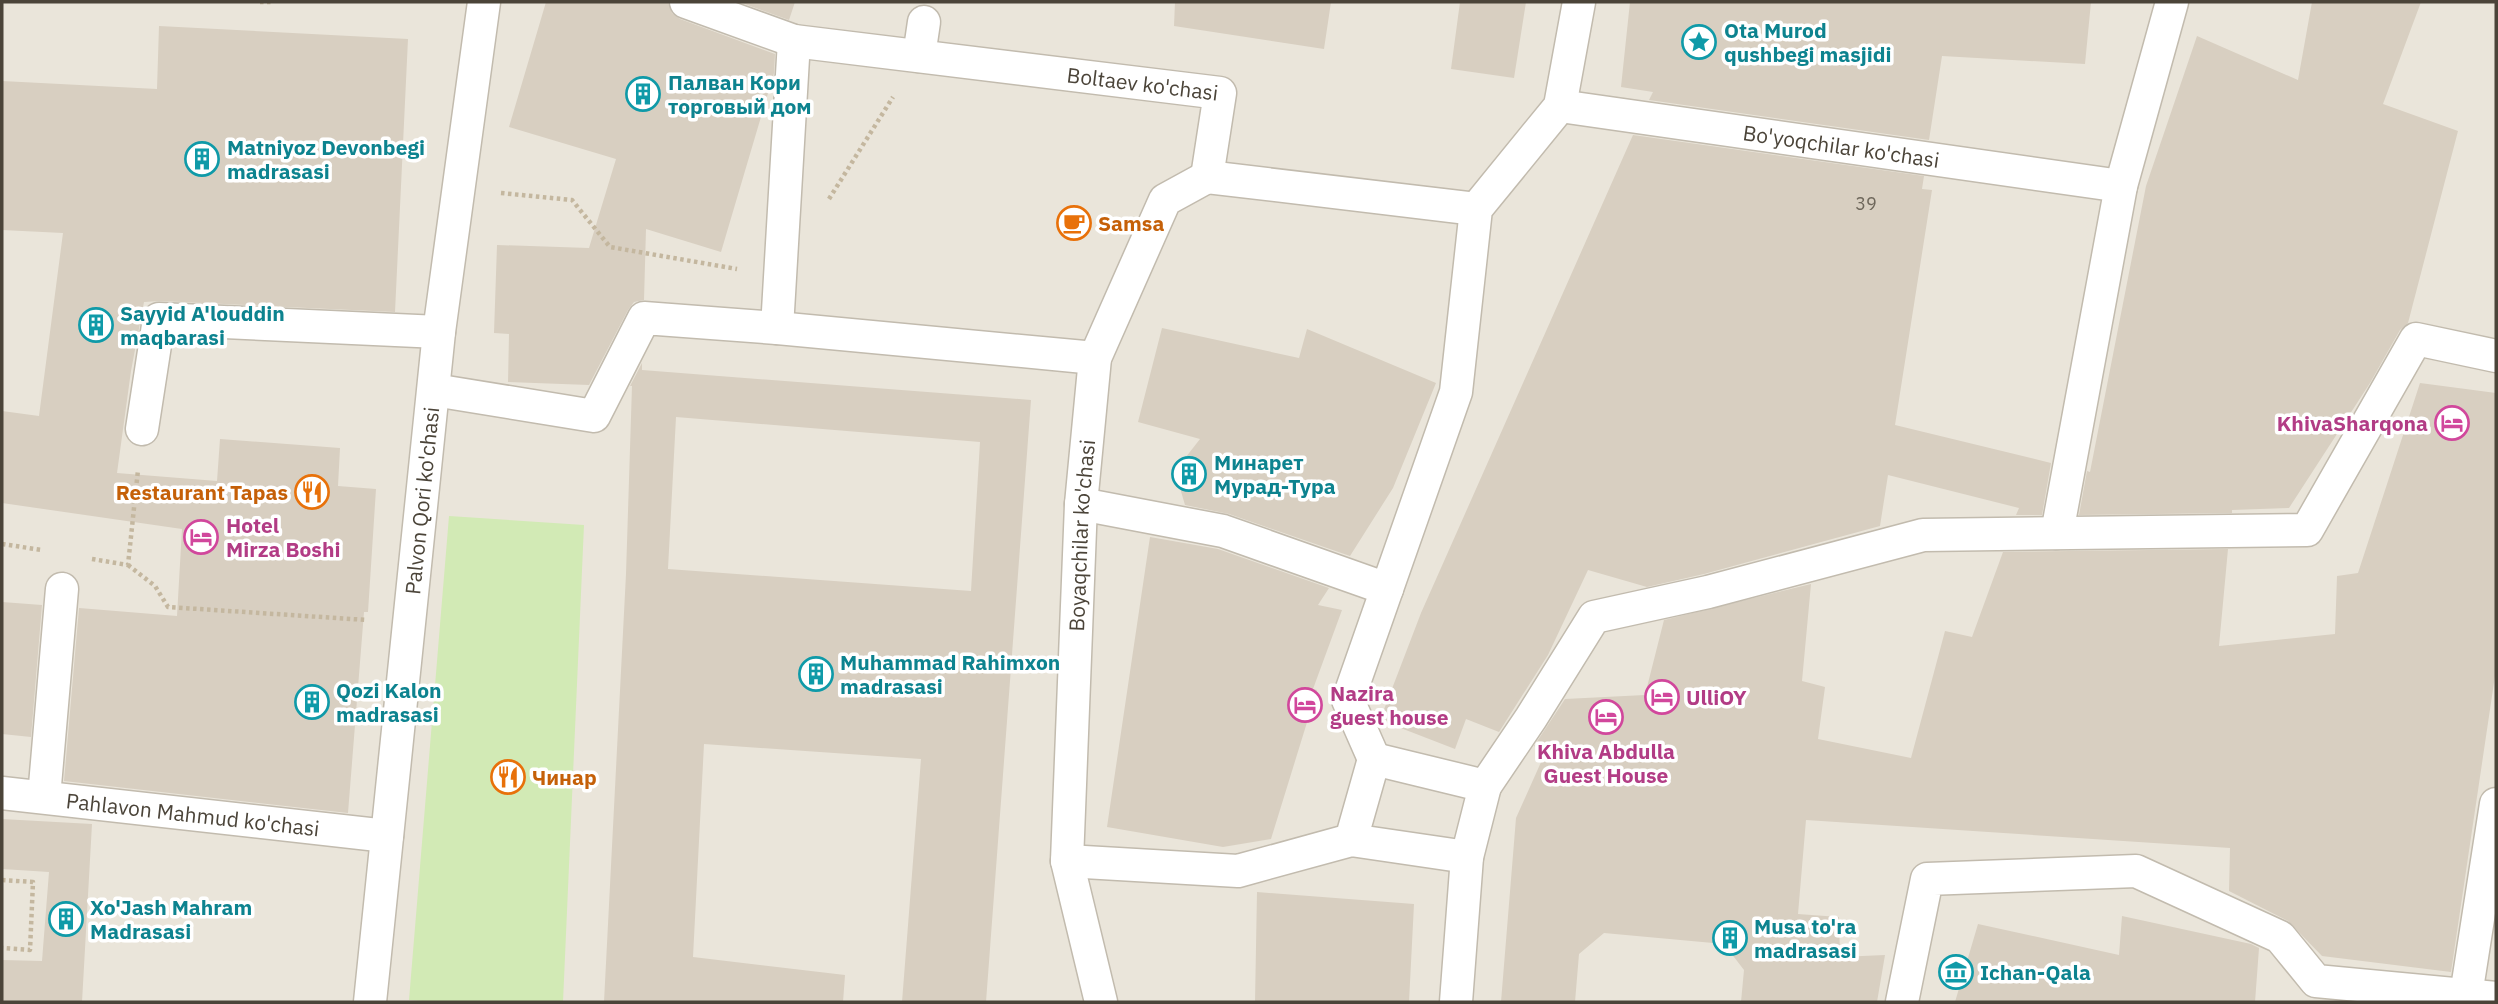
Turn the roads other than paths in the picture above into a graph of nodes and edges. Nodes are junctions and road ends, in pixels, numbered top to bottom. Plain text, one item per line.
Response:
1 (484, 2) edge
2 (686, 2) edge
3 (1579, 2) edge
4 (2172, 2) edge
5 (924, 22) dead end
6 (794, 41) junction
7 (919, 56) junction
8 (1560, 106) junction
9 (1207, 177) junction
10 (2121, 186) junction
11 (1476, 209) junction
12 (777, 328) junction
13 (439, 332) junction
14 (2496, 356) edge
15 (1095, 358) junction
16 (434, 390) junction
17 (142, 429) road end
18 (1082, 504) junction
19 (2057, 533) junction
20 (62, 589) dead end
21 (1387, 589) junction
22 (1374, 759) junction
23 (1485, 786) junction
24 (2, 793) edge
25 (44, 797) junction
26 (2496, 804) edge
27 (387, 836) junction
28 (1351, 840) junction
29 (1467, 857) junction
30 (1066, 861) junction
31 (2481, 997) edge
32 (370, 1002) edge
33 (1101, 1002) edge
34 (1456, 1002) edge
35 (1902, 1002) edge

1 - 13 street, Palvon Qori ko'chasi
2 - 6 street, Boltaev ko'chasi
3 - 8 street
4 - 10 street
5 - 7 street
6 - 7 street, Boltaev ko'chasi
6 - 12 street
7 - 9 street, Boltaev ko'chasi
8 - 10 street, Bo'yoqchilar ko'chasi
8 - 11 street
9 - 11 street
9 - 15 street, Boyaqchilar ko'chasi
10 - 19 street
11 - 21 street
12 - 15 street
12 - 16 street
13 - 16 street, Palvon Qori ko'chasi
13 - 17 street
14 - 19 street
15 - 18 street, Boyaqchilar ko'chasi
16 - 27 street, Palvon Qori ko'chasi
18 - 21 street
18 - 30 street, Boyaqchilar ko'chasi
19 - 23 street
20 - 25 street
21 - 22 street
22 - 23 street
22 - 28 street
23 - 29 street
24 - 25 street, Pahlavon Mahmud ko'chasi
25 - 27 street, Pahlavon Mahmud ko'chasi
26 - 31 street
27 - 32 street, Palvon Qori ko'chasi
28 - 29 street
28 - 30 street
29 - 34 street
30 - 33 street, Boyaqchilar ko'chasi
31 - 35 street

